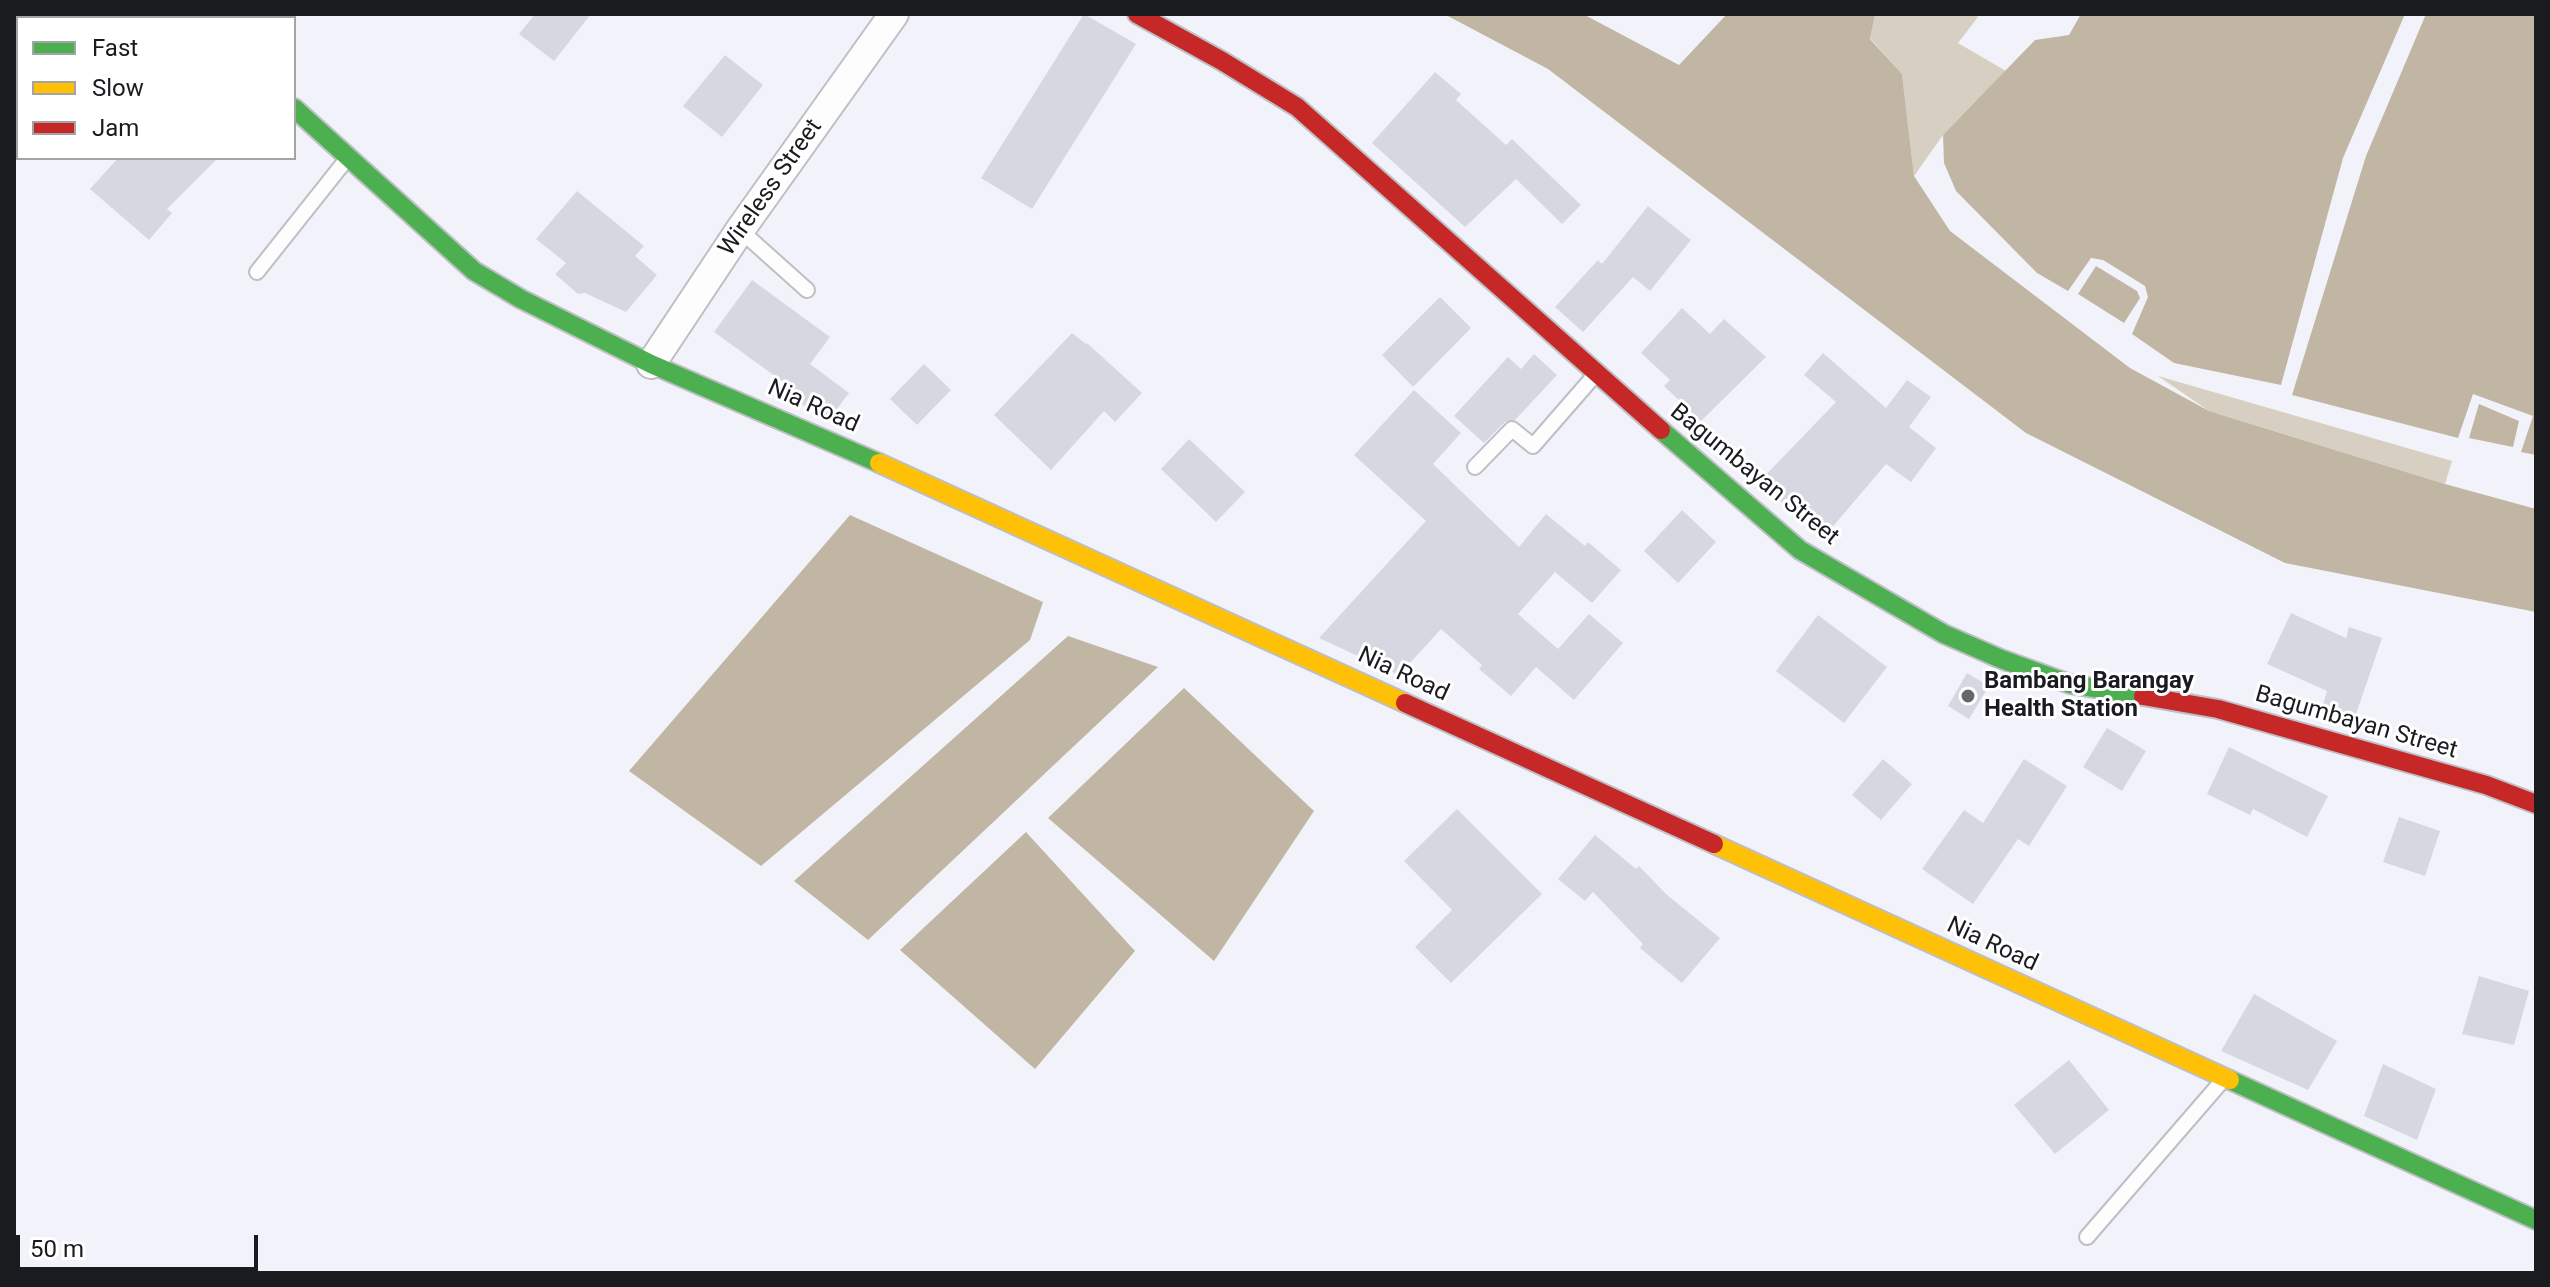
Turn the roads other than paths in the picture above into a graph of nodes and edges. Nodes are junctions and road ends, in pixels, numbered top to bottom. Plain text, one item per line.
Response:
1 (894, 14) edge
2 (1137, 14) edge
3 (296, 110) edge
4 (348, 157) junction
5 (740, 230) junction
6 (257, 272) dead end
7 (807, 290) dead end
8 (651, 364) junction
9 (1595, 374) junction
10 (1475, 467) dead end
11 (2536, 804) edge
12 (2225, 1078) junction
13 (2536, 1220) edge
14 (2087, 1237) dead end

1 - 5 street, Wireless Street
2 - 9 street, Bagumbayan Street
3 - 4 street, Nia Road
4 - 6 lane
4 - 8 street, Nia Road
5 - 7 lane
5 - 8 street, Wireless Street
8 - 12 street, Nia Road
9 - 10 lane
9 - 11 street, Bagumbayan Street
12 - 13 street, Nia Road
12 - 14 lane

